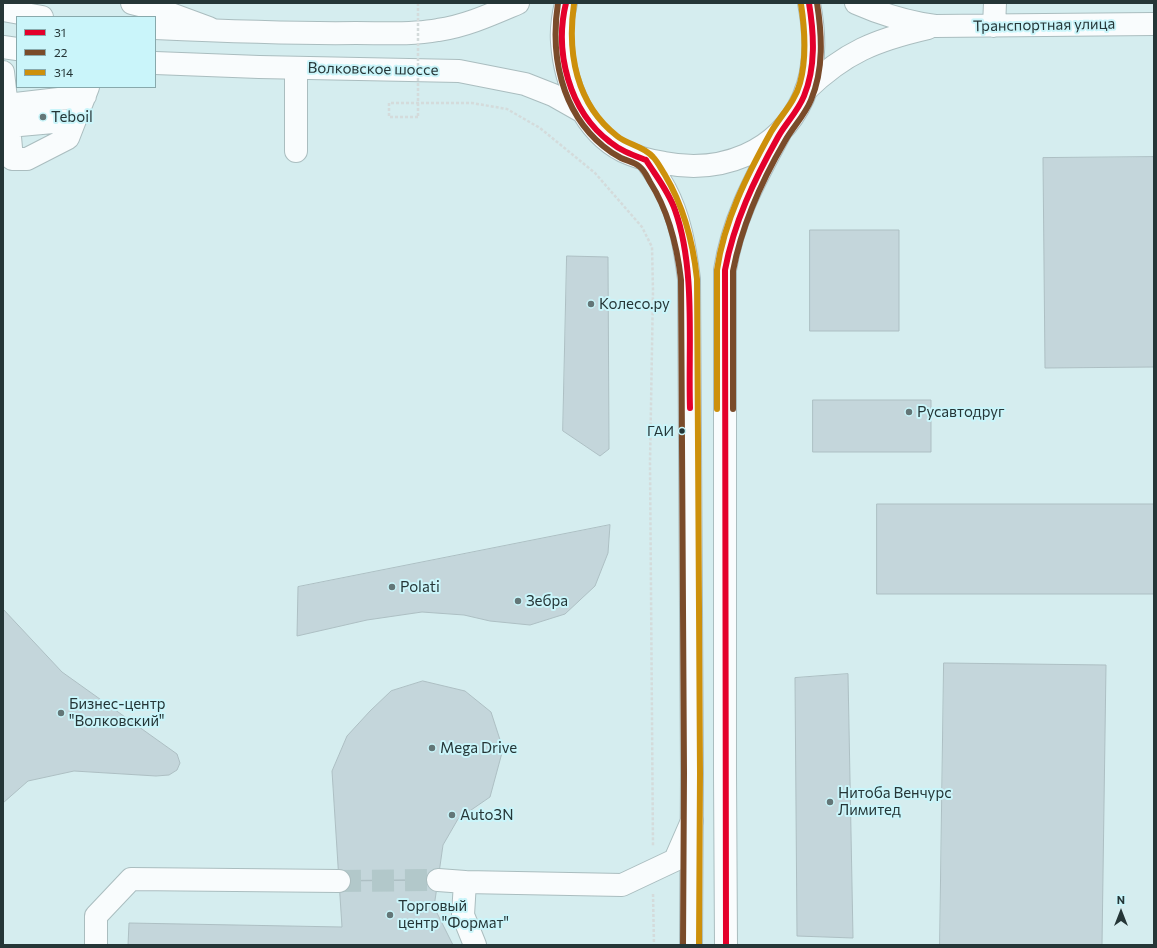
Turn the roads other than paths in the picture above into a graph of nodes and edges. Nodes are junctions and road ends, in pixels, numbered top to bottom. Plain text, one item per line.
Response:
1 (132, 3) edge
2 (518, 3) edge
3 (566, 3) edge
4 (809, 3) edge
5 (856, 3) edge
6 (994, 3) edge
7 (3, 10) edge
8 (36, 16) edge
9 (1154, 24) edge
10 (935, 26) junction
11 (994, 26) junction
12 (156, 28) edge
13 (216, 30) junction
14 (3, 47) edge
15 (16, 49) edge
16 (156, 63) edge
17 (296, 68) junction
18 (3, 72) edge
19 (806, 90) junction
20 (86, 91) edge
21 (7, 105) junction
22 (583, 112) junction
23 (76, 120) junction
24 (9, 126) junction
25 (780, 133) junction
26 (296, 151) dead end
27 (646, 160) junction
28 (692, 821) junction
29 (438, 880) tunnel mouth
30 (339, 881) tunnel mouth
31 (465, 882) junction
32 (96, 945) edge
33 (475, 945) edge
34 (691, 945) edge
35 (726, 945) edge

1 - 13 main road
2 - 13 main road
3 - 22 main road
4 - 19 main road
5 - 10 main road, Транспортная улица
6 - 11 main road
7 - 8 main road
9 - 11 main road, Транспортная улица
10 - 11 main road, Транспортная улица
10 - 19 main road, Транспортная улица
12 - 13 main road
14 - 15 main road
16 - 17 main road, Волковское шоссе
17 - 22 main road, Волковское шоссе
17 - 26 main road
18 - 21 main road
19 - 25 main road
20 - 21 main road
20 - 23 main road
21 - 24 main road
22 - 27 main road
23 - 24 main road
23 - 24 main road
25 - 27 main road
25 - 35 main road
27 - 28 main road
28 - 31 main road
28 - 34 main road
29 - 31 main road
30 - 32 main road
31 - 33 main road

